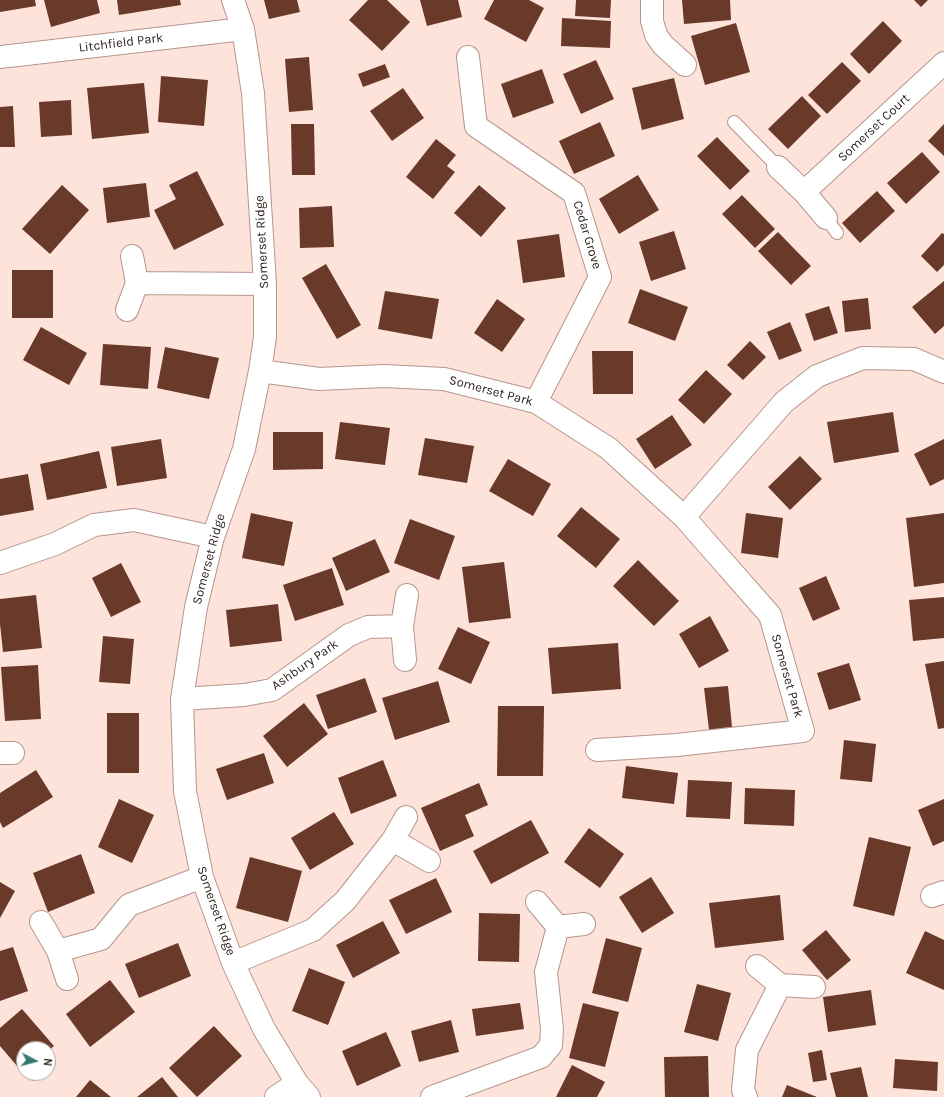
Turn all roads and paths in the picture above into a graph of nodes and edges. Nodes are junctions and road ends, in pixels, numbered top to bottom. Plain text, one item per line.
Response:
1 (233, 0) edge
2 (652, 0) edge
3 (243, 29) junction
4 (0, 57) edge
5 (468, 57) dead end
6 (944, 63) edge
7 (685, 65) dead end
8 (734, 122) dead end
9 (778, 167) joint
10 (804, 192) junction
11 (831, 226) dead end
12 (132, 256) dead end
13 (137, 283) junction
14 (265, 284) junction
15 (127, 310) dead end
16 (260, 371) junction
17 (944, 372) edge
18 (536, 402) junction
19 (684, 517) junction
20 (213, 537) junction
21 (0, 562) edge
22 (407, 595) dead end
23 (402, 626) junction
24 (405, 660) dead end
25 (182, 699) junction
26 (597, 750) dead end
27 (406, 817) dead end
28 (393, 840) junction
29 (428, 861) dead end
30 (202, 877) junction
31 (537, 902) dead end
32 (41, 922) dead end
33 (584, 924) dead end
34 (558, 927) junction
35 (58, 951) junction
36 (233, 963) junction
37 (757, 966) dead end
38 (67, 979) dead end
39 (780, 985) junction
40 (814, 987) dead end
41 (303, 1090) edge
42 (276, 1097) edge
43 (432, 1097) edge
44 (746, 1097) edge

1 - 3 street, Somerset Ridge
2 - 7 street
3 - 4 street, Litchfield Park
3 - 14 street, Somerset Ridge
5 - 18 street, Cedar Grove
6 - 10 street, Somerset Court
8 - 9 lane
9 - 10 street
10 - 11 street
12 - 13 street
13 - 14 street
13 - 15 street
14 - 16 street, Somerset Ridge
16 - 18 street, Somerset Park
16 - 20 street, Somerset Ridge
17 - 19 street
18 - 19 street, Somerset Park
19 - 26 street, Somerset Park
20 - 21 street
20 - 25 street, Somerset Ridge
22 - 23 street
23 - 24 street
23 - 25 street, Ashbury Park
25 - 30 street, Somerset Ridge
27 - 28 street
28 - 29 street
28 - 36 street
30 - 35 street
30 - 36 street, Somerset Ridge
31 - 34 street
32 - 35 street
33 - 34 street
34 - 43 street
35 - 38 street
36 - 41 street, Somerset Ridge
37 - 39 street
39 - 40 street
39 - 44 street
41 - 42 street

